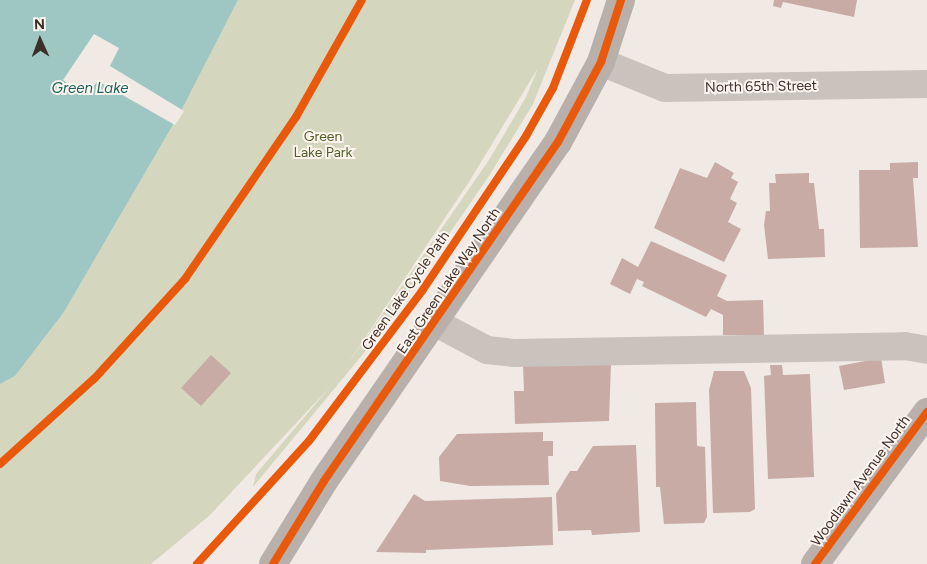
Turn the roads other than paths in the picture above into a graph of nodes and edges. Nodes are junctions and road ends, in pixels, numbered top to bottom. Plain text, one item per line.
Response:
1 (622, 0) edge
2 (600, 62) junction
3 (927, 84) edge
4 (436, 323) junction
5 (927, 350) edge
6 (927, 412) edge
7 (272, 564) edge
8 (815, 564) edge

1 - 2 main road, East Green Lake Way North
2 - 3 street, North 65th Street
2 - 4 main road, East Green Lake Way North
4 - 5 street
4 - 7 main road, East Green Lake Way North
6 - 8 main road, Woodlawn Avenue North

